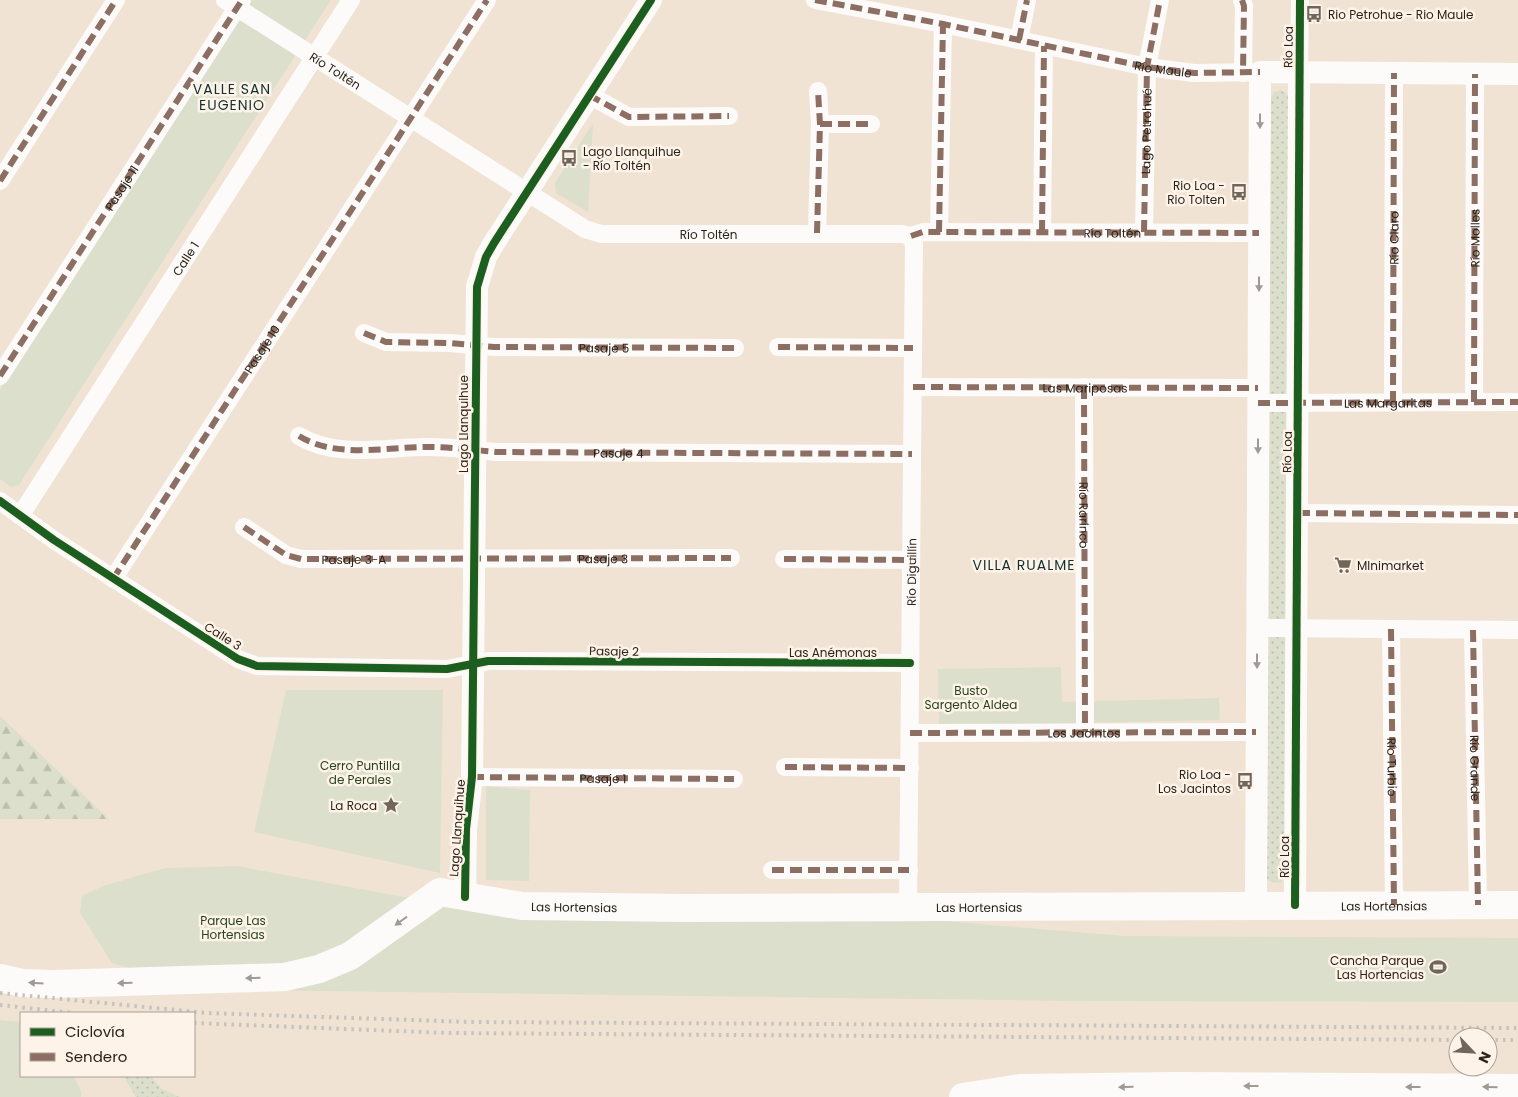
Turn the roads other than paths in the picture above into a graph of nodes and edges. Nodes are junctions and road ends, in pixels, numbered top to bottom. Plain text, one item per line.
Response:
1 (116, 0) edge
2 (351, 0) edge
3 (487, 0) edge
4 (650, 0) edge
5 (815, 0) edge
6 (1027, 0) edge
7 (1160, 0) edge
8 (1242, 0) edge
9 (1300, 0) edge
10 (235, 3) edge
11 (943, 24) junction
12 (1019, 40) junction
13 (1044, 46) junction
14 (314, 57) junction
15 (1146, 67) junction
16 (1251, 72) junction
17 (1299, 72) junction
18 (1394, 73) junction
19 (1475, 74) junction
20 (1518, 74) edge
21 (818, 91) dead end
22 (590, 95) junction
23 (729, 116) dead end
24 (410, 119) junction
25 (820, 124) junction
26 (871, 124) dead end
27 (0, 181) edge
28 (526, 193) junction
29 (940, 232) junction
30 (1042, 232) junction
31 (1144, 232) junction
32 (1259, 232) junction
33 (817, 233) junction
34 (911, 236) junction
35 (364, 333) dead end
36 (475, 345) junction
37 (778, 346) dead end
38 (735, 348) dead end
39 (913, 348) junction
40 (0, 376) edge
41 (913, 387) junction
42 (1084, 387) junction
43 (1258, 395) junction
44 (1474, 402) junction
45 (1518, 402) edge
46 (1299, 403) junction
47 (1393, 403) junction
48 (299, 436) dead end
49 (474, 450) junction
50 (912, 454) junction
51 (0, 501) edge
52 (1298, 513) junction
53 (1518, 515) edge
54 (20, 516) junction
55 (244, 527) dead end
56 (473, 558) junction
57 (731, 558) dead end
58 (784, 559) dead end
59 (911, 560) junction
60 (112, 579) junction
61 (1257, 628) junction
62 (1297, 628) junction
63 (1391, 629) junction
64 (1474, 630) junction
65 (1518, 630) edge
66 (910, 663) junction
67 (473, 664) junction
68 (755, 664) joint
69 (1085, 732) junction
70 (1256, 732) junction
71 (910, 733) junction
72 (785, 767) dead end
73 (910, 768) junction
74 (472, 777) junction
75 (734, 779) dead end
76 (772, 870) dead end
77 (909, 870) junction
78 (453, 894) junction
79 (1256, 905) junction
80 (1295, 905) junction
81 (1394, 905) junction
82 (1478, 905) junction
83 (1518, 905) edge
84 (908, 907) junction
85 (0, 978) edge
86 (1518, 1088) edge
87 (1179, 1092) edge
88 (963, 1097) edge

1 - 27 street
2 - 14 street, Calle 1
3 - 24 street, Pasaje 10
4 - 22 street, Lago Llanquihue
5 - 11 street, Río Maule
6 - 12 street
7 - 15 street, Lago Petrohué
8 - 16 street
9 - 17 street, Río Loa
10 - 14 street, Río Toltén
10 - 40 street, Pasaje 11
11 - 12 street, Río Maule
11 - 29 street
12 - 13 street, Río Maule
13 - 15 street, Río Maule
13 - 30 street
14 - 24 street, Río Toltén
14 - 54 street, Calle 1
15 - 16 street, Río Maule
15 - 31 street, Lago Petrohué
16 - 17 street, Río Maule
16 -> 32 street
17 - 18 street, Río Maule
17 - 46 street, Río Loa
18 - 19 street, Río Maule
18 - 47 street, Río Claro
19 - 20 street, Río Maule
19 - 44 street, Río Molles
21 - 25 street
22 - 23 street
22 - 28 street, Lago Llanquihue
24 - 28 street, Río Toltén
24 - 60 street, Pasaje 10
25 - 26 street
25 - 33 street
28 - 33 street, Río Toltén
28 - 36 street, Lago Llanquihue
29 - 30 street, Río Toltén
29 - 34 street, Río Toltén
30 - 31 street, Río Toltén
31 - 32 street, Río Toltén
32 -> 43 street
33 - 34 street, Río Toltén
34 - 39 street, Río Diguillín
35 - 36 street, Pasaje 5
36 - 38 street, Pasaje 5
36 - 49 street, Lago Llanquihue
37 - 39 street
39 - 41 street, Río Diguillín
41 - 42 street, Las Mariposas
41 - 50 street, Río Diguillín
42 - 43 street, Las Mariposas
42 - 69 street, Río Rarinco
43 - 46 street, Las Margaritas
43 -> 61 street
44 - 45 street, Las Margaritas
44 - 47 street, Las Margaritas
46 - 47 street, Las Margaritas
46 - 52 street, Río Loa
48 - 49 street, Pasaje 4
49 - 50 street, Pasaje 4
49 - 56 street, Lago Llanquihue
50 - 59 street, Río Diguillín
51 - 54 street, Calle 3
52 - 53 street
52 - 62 street, Río Loa
54 - 60 street, Calle 3
55 - 56 street, Pasaje 3-A
56 - 57 street, Pasaje 3
56 - 67 street, Lago Llanquihue
58 - 59 street
59 - 66 street, Río Diguillín
60 - 67 street, Calle 3
61 - 62 street
61 -> 70 street
62 - 63 street
62 - 80 street, Río Loa
63 - 64 street
63 - 81 street, Río Turbio
64 - 65 street
64 - 82 street, Río Grande
66 - 68 street, Las Anémonas
66 - 71 street, Río Diguillín
67 - 68 street, Pasaje 2
67 - 74 street, Lago Llanquihue
69 - 70 street, Los Jacintos
69 - 71 street, Los Jacintos
70 - 79 street
71 - 73 street, Río Diguillín
72 - 73 street
73 - 77 street, Río Diguillín
74 - 75 street, Pasaje 1
74 - 78 street, Lago Llanquihue
76 - 77 street
77 - 84 street, Río Diguillín
78 - 84 main road, Las Hortensias
78 -> 85 main road
79 - 80 main road, Las Hortensias
79 - 84 main road, Las Hortensias
80 - 81 main road, Las Hortensias
81 - 82 main road, Las Hortensias
82 - 83 main road, Las Hortensias
86 -> 87 main road
87 -> 88 main road

